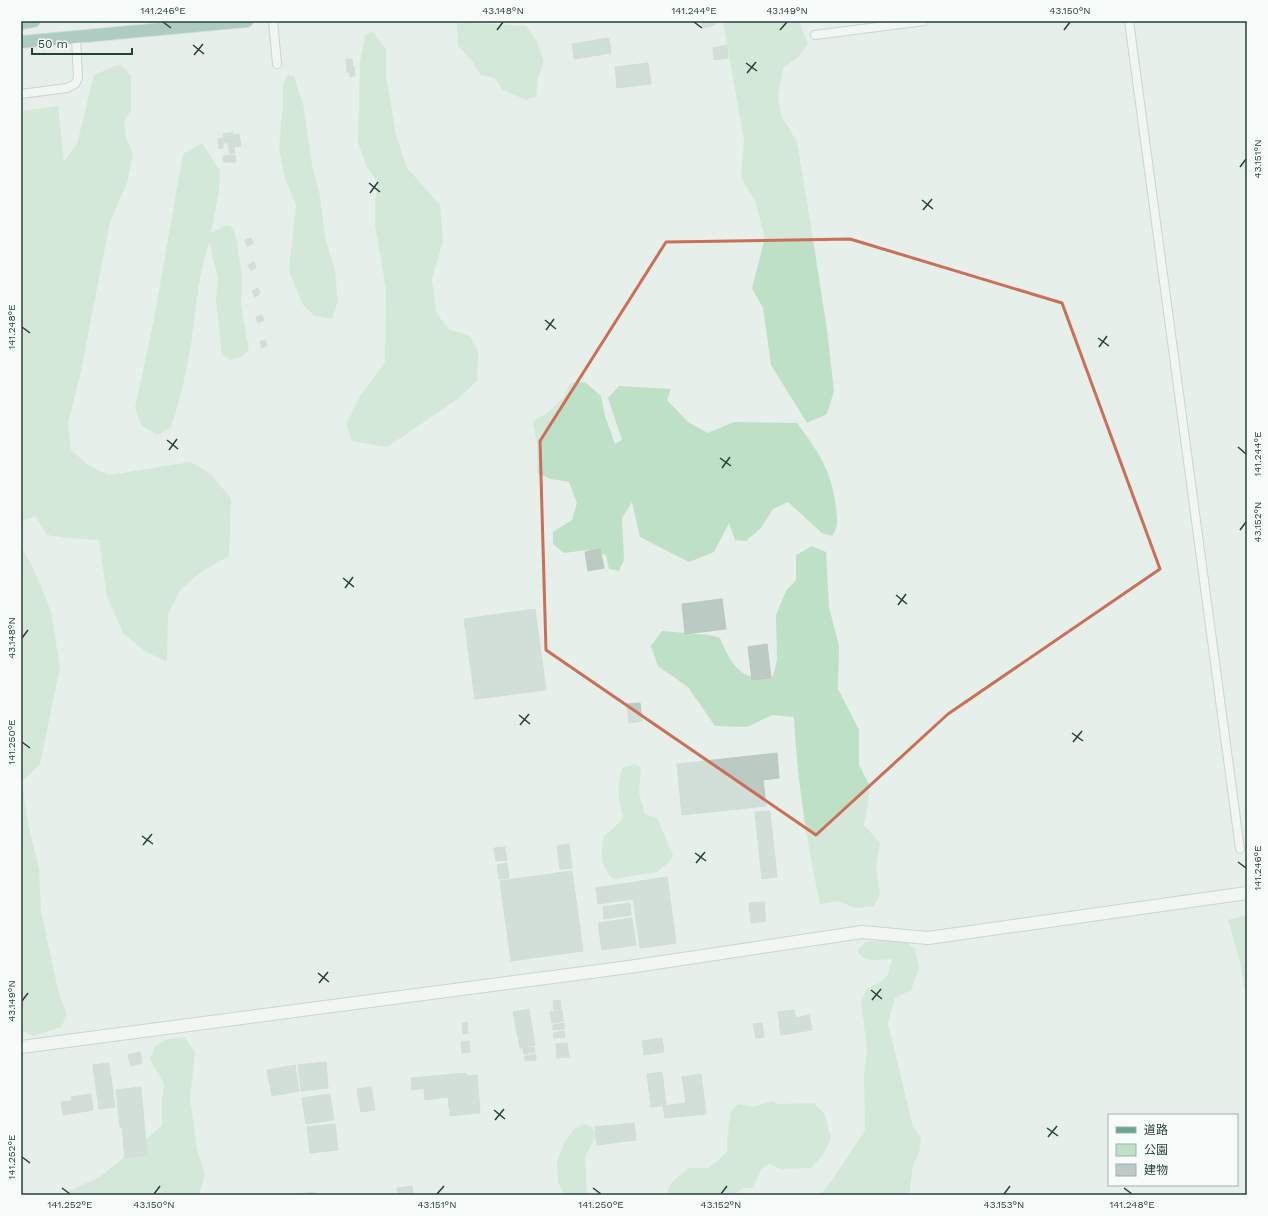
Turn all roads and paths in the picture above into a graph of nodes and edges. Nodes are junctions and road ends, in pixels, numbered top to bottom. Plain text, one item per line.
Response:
1 (34, 21) edge
2 (247, 21) edge
3 (273, 21) edge
4 (924, 21) edge
5 (1129, 21) edge
6 (21, 23) edge
7 (815, 35) dead end
8 (76, 37) junction
9 (21, 42) edge
10 (277, 64) dead end
11 (21, 94) edge
12 (1240, 849) dead end
13 (1247, 893) edge
14 (21, 1047) edge

1 - 6 main road
2 - 8 main road
3 - 10 lane
4 - 7 lane
5 - 12 lane
8 - 9 main road
8 - 11 lane
13 - 14 street

